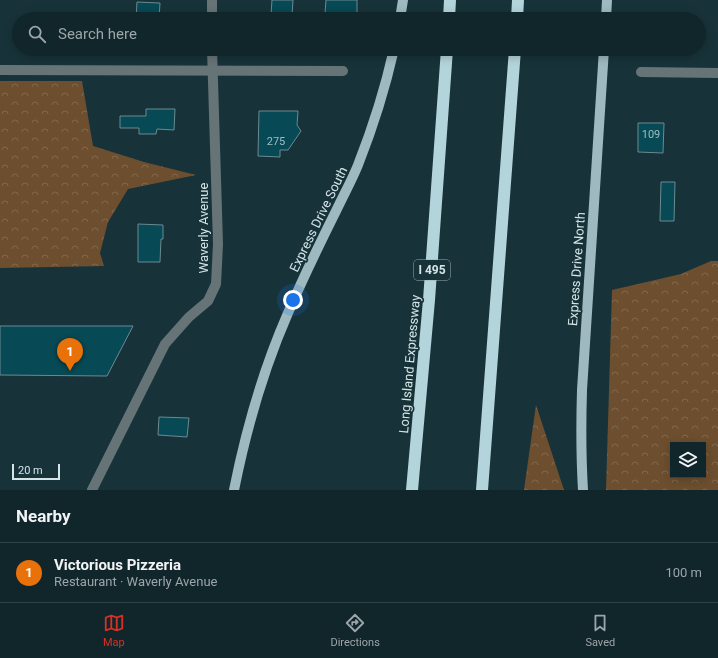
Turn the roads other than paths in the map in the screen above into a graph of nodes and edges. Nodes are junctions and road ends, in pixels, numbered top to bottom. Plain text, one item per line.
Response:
1 (212, 0) edge
2 (403, 0) edge
3 (450, 0) edge
4 (518, 0) edge
5 (607, 0) edge
6 (212, 12) edge
7 (401, 12) edge
8 (449, 12) edge
9 (517, 12) edge
10 (606, 12) edge
11 (212, 56) edge
12 (392, 56) edge
13 (446, 56) edge
14 (514, 56) edge
15 (604, 56) edge
16 (0, 70) edge
17 (212, 70) junction
18 (343, 71) dead end
19 (641, 72) dead end
20 (718, 73) edge
21 (92, 490) edge
22 (234, 490) edge
23 (412, 490) edge
24 (482, 490) edge
25 (583, 490) edge

1 - 6 street
2 - 7 main road
3 - 8 highway
4 - 9 highway
5 - 10 main road
11 - 17 street, Waverly Avenue
12 - 22 main road, Express Drive South
13 - 23 highway, Long Island Expressway / I 495
14 - 24 highway
15 - 25 main road, Express Drive North
16 - 17 street
17 - 18 street
17 - 21 street, Waverly Avenue
19 - 20 street

